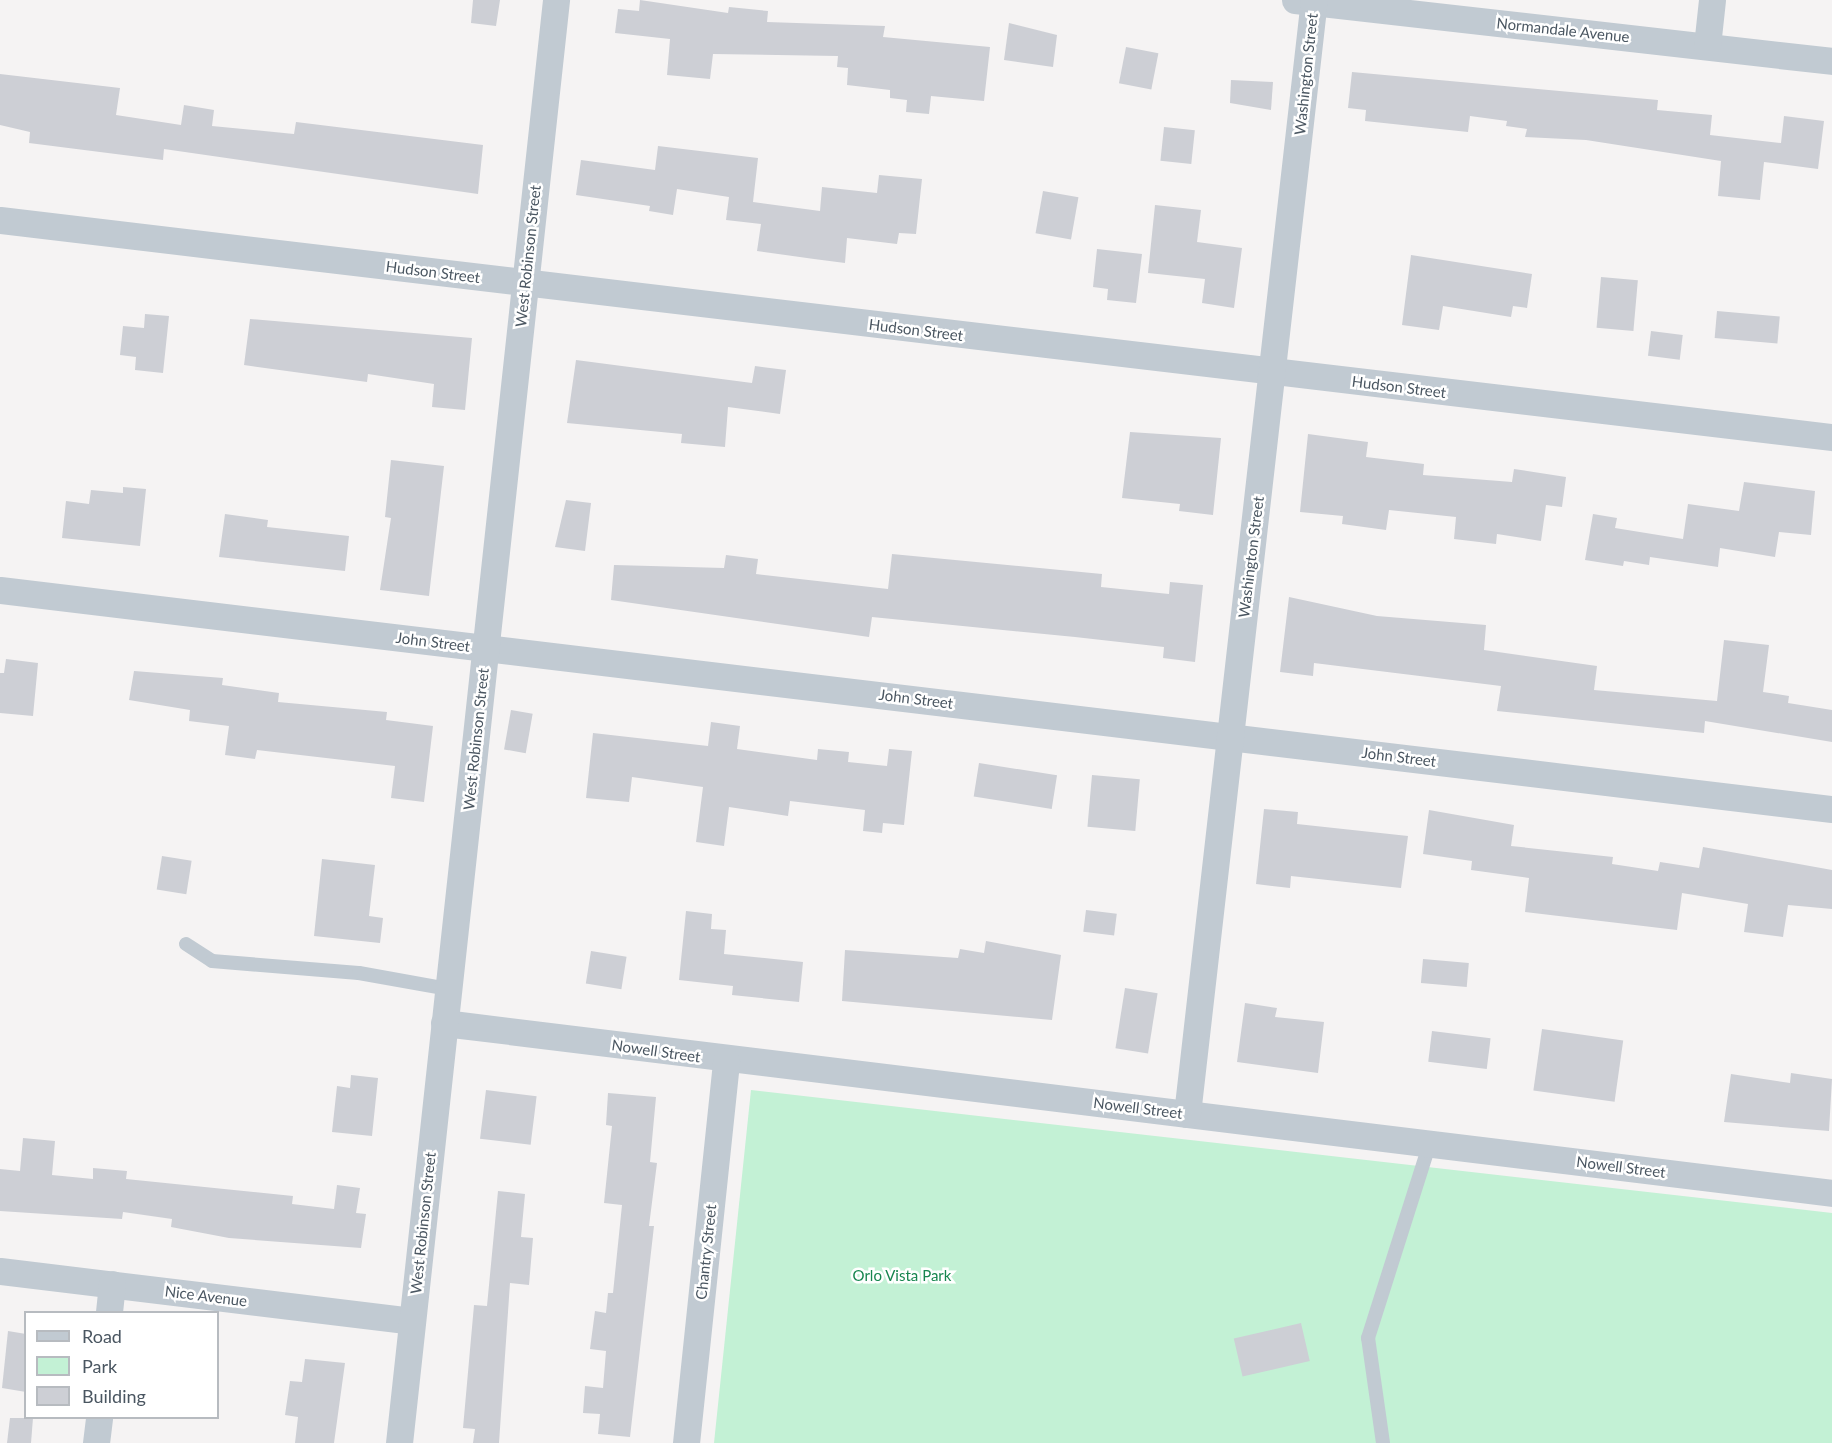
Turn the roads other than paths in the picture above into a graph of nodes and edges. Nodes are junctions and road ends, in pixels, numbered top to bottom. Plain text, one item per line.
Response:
1 (556, 0) edge
2 (1712, 0) edge
3 (1307, 1) edge
4 (1707, 46) junction
5 (1832, 61) edge
6 (0, 220) edge
7 (525, 284) junction
8 (1273, 372) junction
9 (1832, 437) edge
10 (0, 590) edge
11 (486, 648) junction
12 (1229, 736) junction
13 (1832, 809) edge
14 (186, 944) dead end
15 (448, 989) junction
16 (444, 1023) junction
17 (726, 1061) junction
18 (1187, 1114) junction
19 (1430, 1143) junction
20 (1832, 1193) edge
21 (0, 1271) edge
22 (112, 1284) junction
23 (109, 1311) edge
24 (412, 1321) junction
25 (99, 1419) edge
26 (96, 1443) edge
27 (399, 1443) edge
28 (686, 1443) edge
29 (1383, 1443) edge

1 - 7 street, West Robinson Street
2 - 4 street
3 - 4 street, Normandale Avenue
3 - 8 street, Washington Street
4 - 5 street, Normandale Avenue
6 - 7 street, Hudson Street
7 - 8 street, Hudson Street
7 - 11 street, West Robinson Street
8 - 9 street, Hudson Street
8 - 12 street, Washington Street
10 - 11 street, John Street
11 - 12 street, John Street
11 - 15 street, West Robinson Street
12 - 13 street, John Street
12 - 18 street, Washington Street
14 - 15 lane
15 - 16 street, West Robinson Street
16 - 17 street, Nowell Street
16 - 24 street, West Robinson Street
17 - 18 street, Nowell Street
17 - 28 street, Chantry Street
18 - 19 street, Nowell Street
19 - 20 street, Nowell Street
19 - 29 lane
21 - 22 street, Nice Avenue
22 - 23 street
22 - 24 street, Nice Avenue
24 - 27 street, West Robinson Street
25 - 26 street

